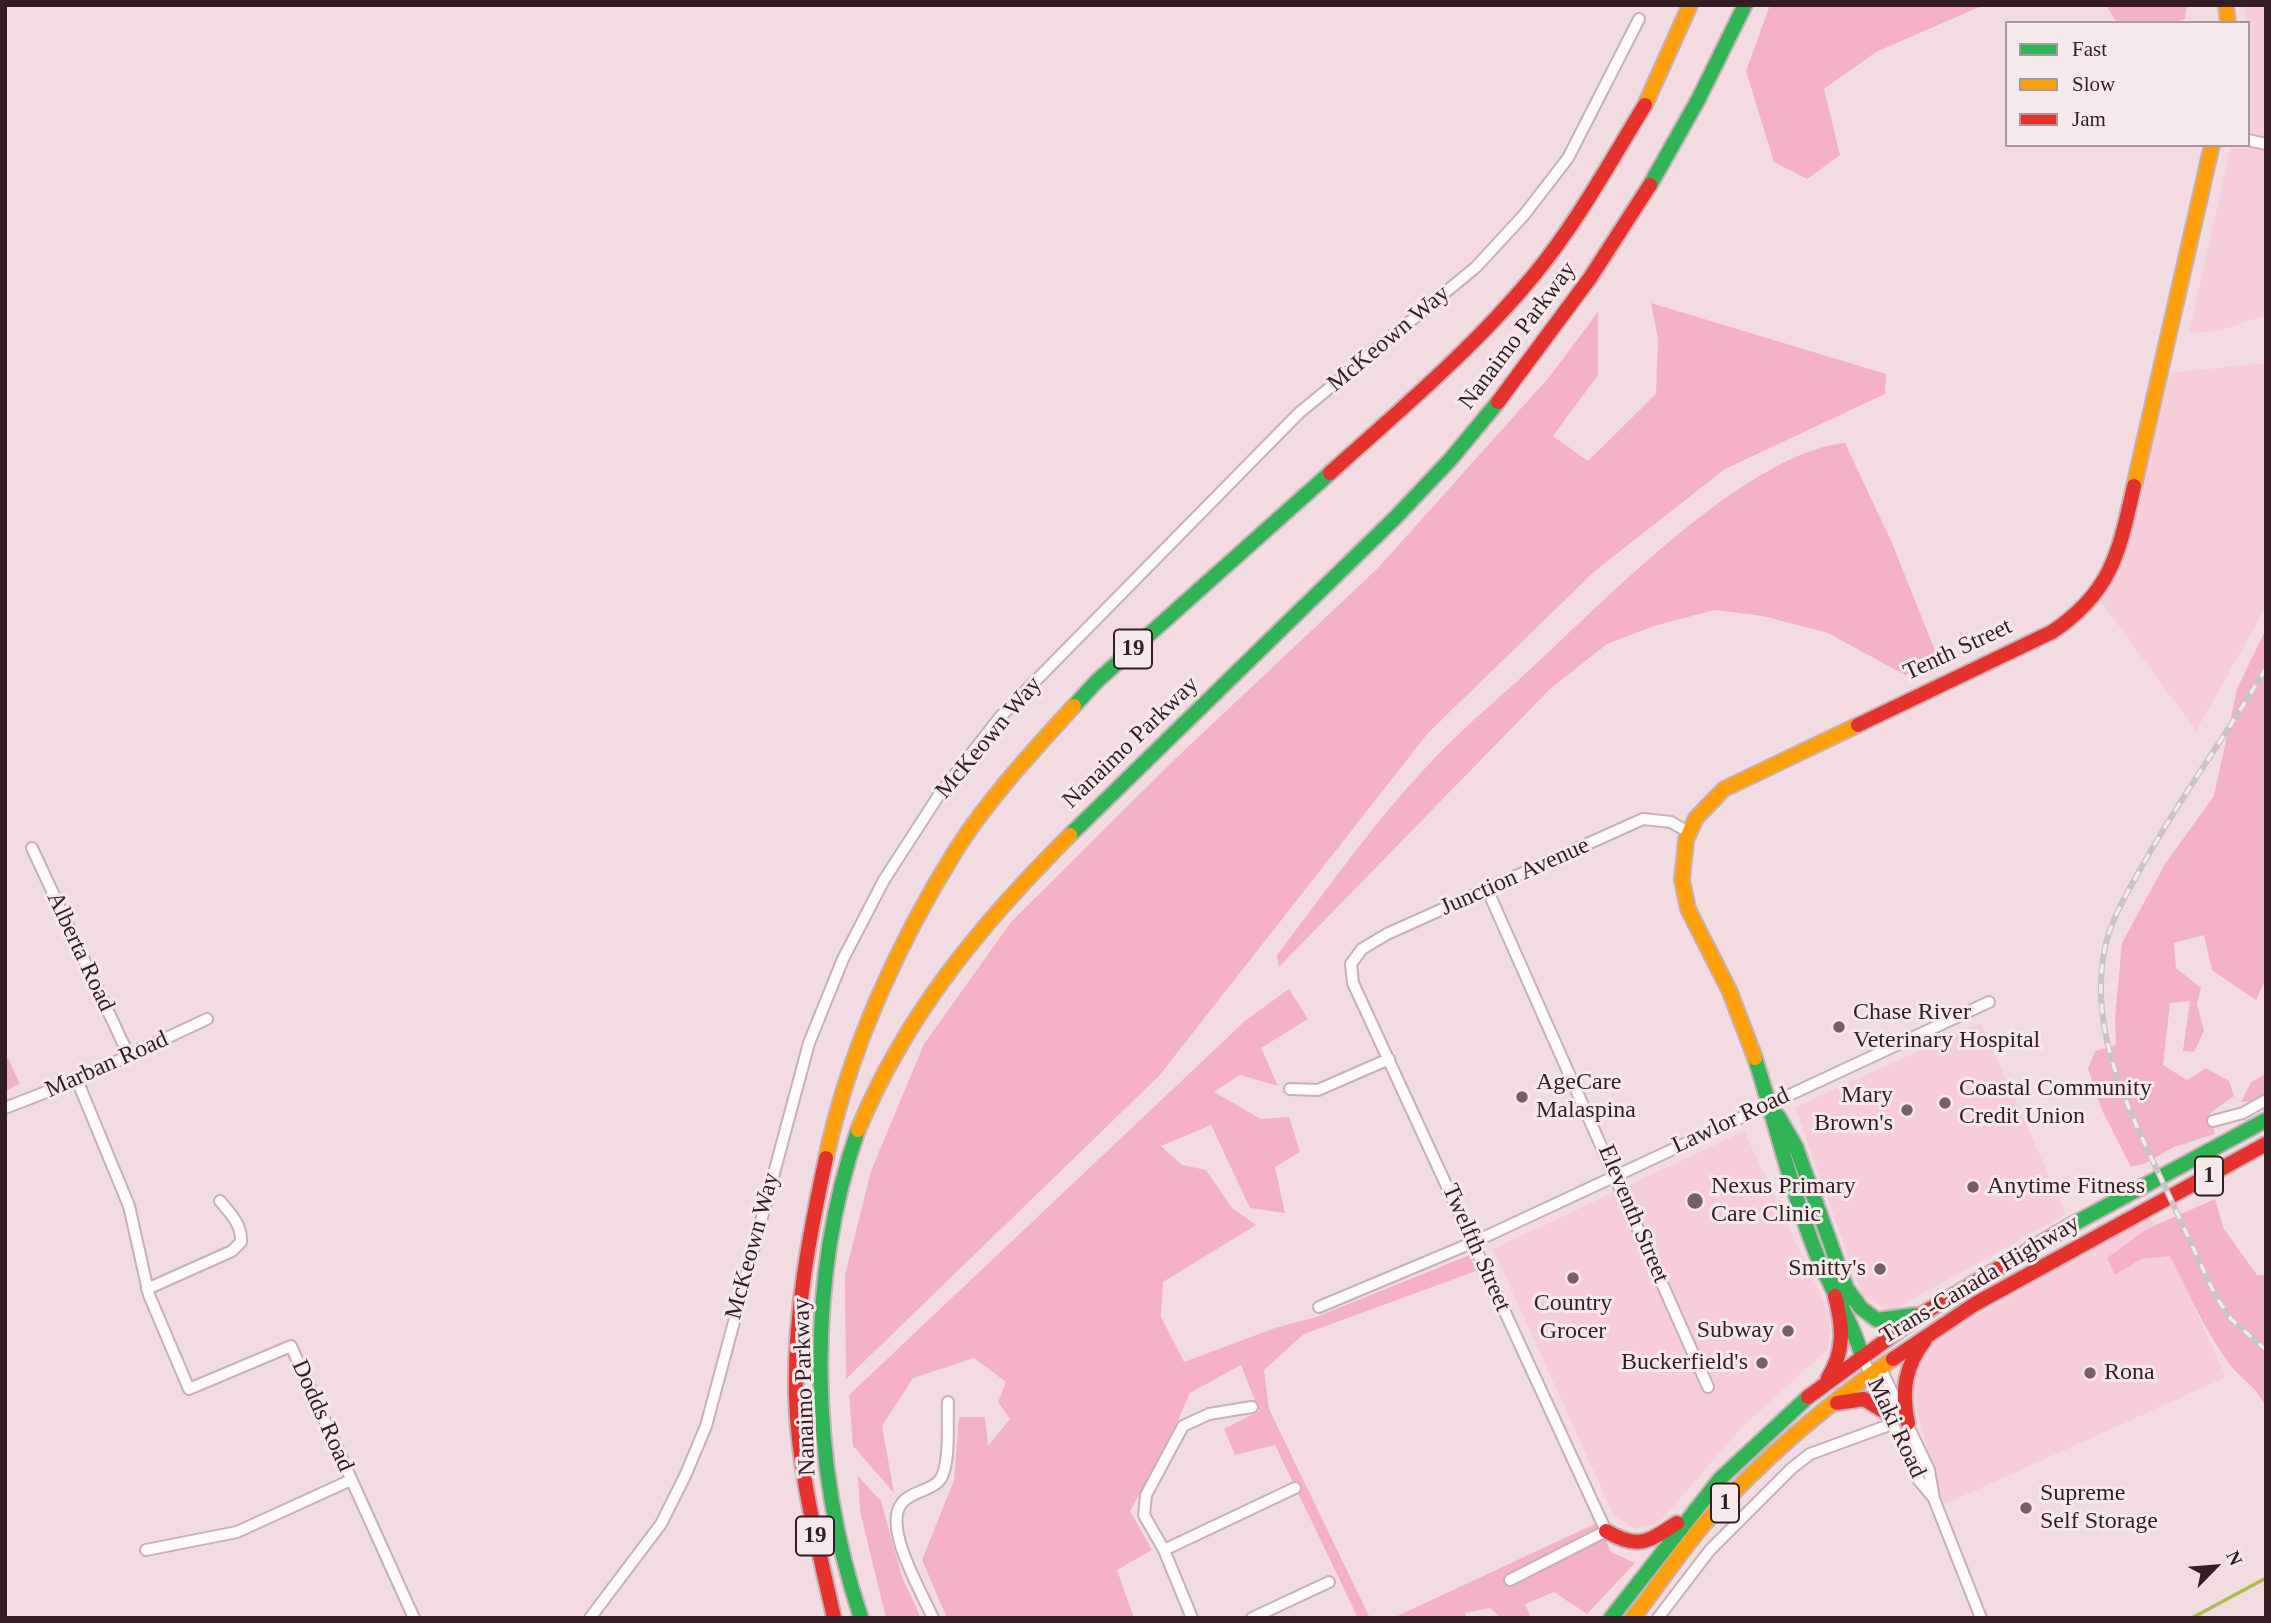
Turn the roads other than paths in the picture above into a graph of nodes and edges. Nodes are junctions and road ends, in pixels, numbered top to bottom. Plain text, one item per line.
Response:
1 (1690, 5) edge
2 (1745, 5) edge
3 (1639, 19) dead end
4 (2212, 147) edge
5 (1688, 832) junction
6 (32, 848) dead end
7 (1487, 890) junction
8 (1351, 964) joint
9 (1989, 1002) dead end
10 (207, 1019) dead end
11 (129, 1056) junction
12 (1389, 1059) junction
13 (77, 1080) junction
14 (1290, 1089) dead end
15 (2266, 1100) edge
16 (1771, 1102) junction
17 (5, 1108) edge
18 (2266, 1120) edge
19 (2213, 1121) dead end
20 (2266, 1144) edge
21 (1617, 1175) junction
22 (220, 1201) dead end
23 (1474, 1242) junction
24 (147, 1289) junction
25 (1841, 1293) junction
26 (1319, 1307) dead end
27 (1923, 1313) junction
28 (1934, 1329) junction
29 (1867, 1352) junction
30 (1876, 1371) junction
31 (1822, 1385) junction
32 (1709, 1387) dead end
33 (948, 1402) dead end
34 (1833, 1404) junction
35 (1252, 1407) dead end
36 (1890, 1418) junction
37 (1908, 1423) junction
38 (351, 1480) junction
39 (1295, 1488) dead end
40 (1934, 1499) junction
41 (1687, 1517) junction
42 (1606, 1531) junction
43 (146, 1550) dead end
44 (1164, 1550) junction
45 (1510, 1580) dead end
46 (1329, 1582) dead end
47 (412, 1617) edge
48 (590, 1618) edge
49 (834, 1618) edge
50 (858, 1618) edge
51 (933, 1618) edge
52 (1192, 1618) edge
53 (1252, 1618) edge
54 (1611, 1618) edge
55 (1633, 1618) edge
56 (1658, 1618) edge
57 (1981, 1618) edge

1 - 49 main road, Nanaimo Parkway / 19
2 - 50 main road, Nanaimo Parkway / 19
3 - 48 street, McKeown Way
4 - 5 main road, Tenth Street
5 - 7 street, Junction Avenue
5 - 16 main road, Tenth Street
6 - 11 street, Alberta Road
7 - 8 street, Junction Avenue
7 - 21 street, Eleventh Street
8 - 12 street, Twelfth Street
9 - 16 street, Lawlor Road
10 - 11 street, Marban Road
11 - 13 street, Marban Road
12 - 14 street
12 - 23 street, Twelfth Street
13 - 17 street, Marban Road
13 - 24 street, Dodds Road
15 - 19 street
16 - 21 street, Lawlor Road
16 - 25 main road, Tenth Street
18 - 27 main road, Trans-Canada Highway / 1
20 - 28 main road, Trans-Canada Highway / 1
21 - 23 street, Lawlor Road
21 - 32 street, Eleventh Street
22 - 24 street
23 - 26 street, Lawlor Road
23 - 42 street, Twelfth Street
24 - 38 street, Dodds Road
25 - 27 main road
25 - 29 main road, Tenth Street
25 - 31 main road
27 - 29 main road, Trans-Canada Highway / 1
28 - 30 main road, Trans-Canada Highway / 1
28 - 37 main road
29 - 30 main road, Tenth Street
29 - 31 main road, Trans-Canada Highway / 1
30 - 34 main road, Trans-Canada Highway / 1
30 - 36 street, Maki Road
30 - 37 street, Maki Road
31 - 41 main road, Trans-Canada Highway / 1
33 - 51 street
34 - 36 main road
34 - 55 main road, Trans-Canada Highway / 1
35 - 44 street
36 - 40 street, Maki Road
36 - 56 street
37 - 40 street, Maki Road
38 - 43 street
38 - 47 street, Dodds Road
39 - 44 street
40 - 57 street, Maki Road
41 - 42 main road
41 - 54 main road, Trans-Canada Highway / 1
42 - 45 street
44 - 52 street
46 - 53 street

